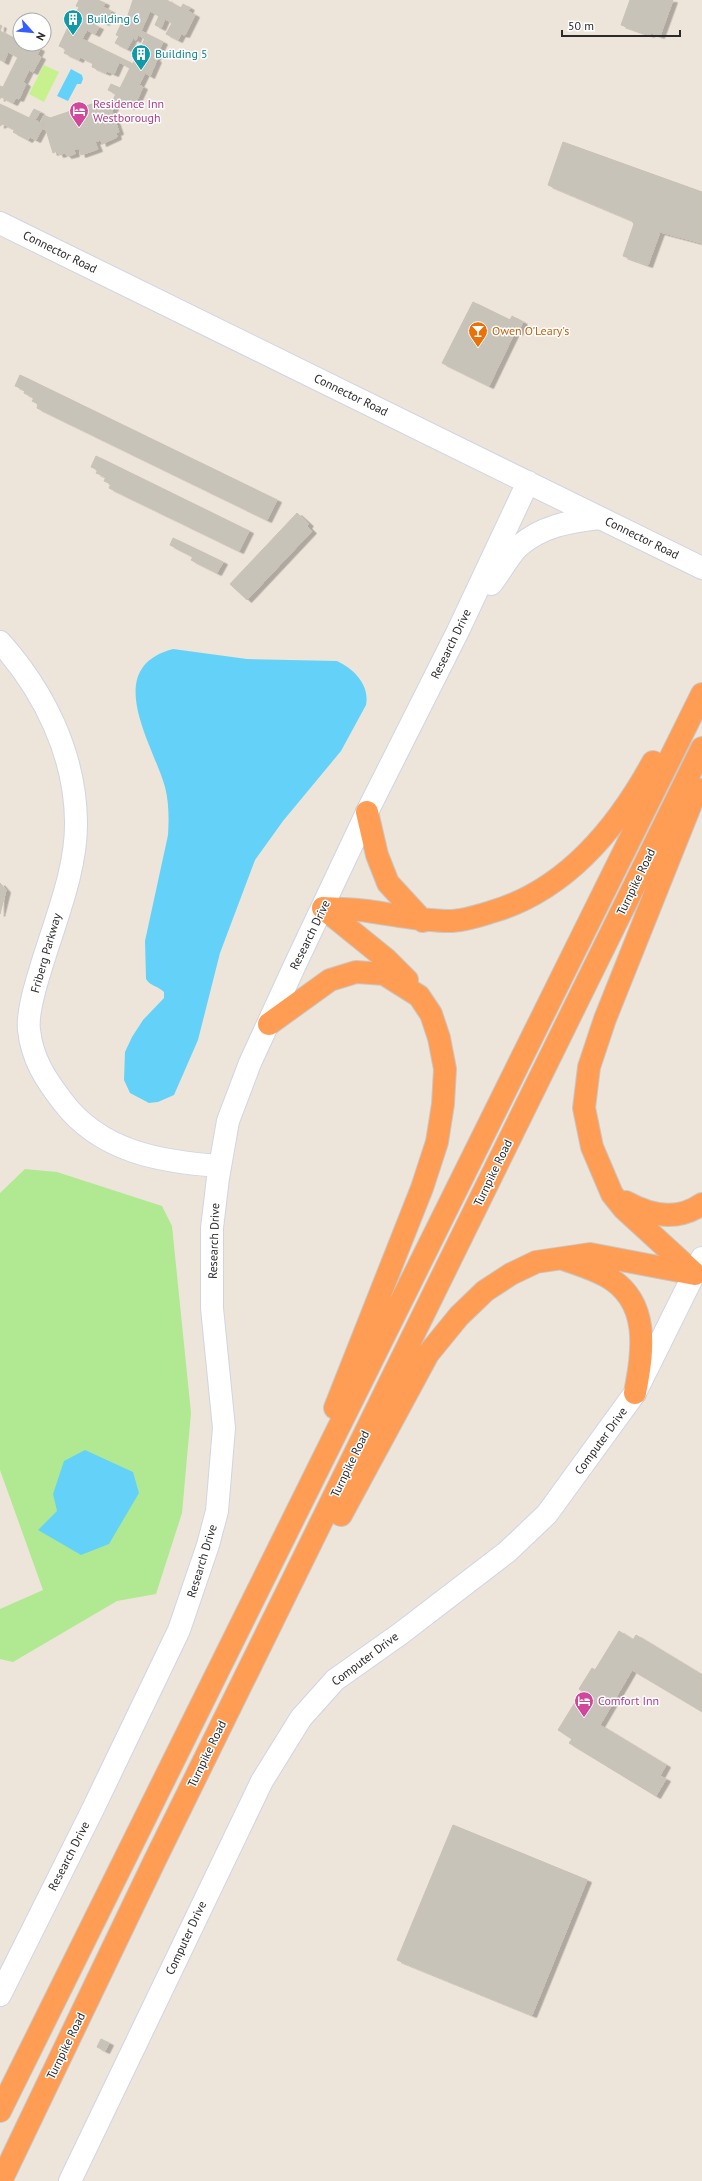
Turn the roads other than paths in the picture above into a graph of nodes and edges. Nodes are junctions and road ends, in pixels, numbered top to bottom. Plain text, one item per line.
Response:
1 (0, 223) edge
2 (528, 482) junction
3 (600, 518) junction
4 (700, 567) edge
5 (458, 631) junction
6 (0, 642) edge
7 (702, 694) edge
8 (702, 748) edge
9 (702, 756) edge
10 (367, 812) junction
11 (323, 908) junction
12 (423, 921) junction
13 (419, 996) junction
14 (269, 1024) junction
15 (220, 1166) junction
16 (612, 1194) junction
17 (702, 1204) edge
18 (562, 1259) junction
19 (699, 1266) edge
20 (635, 1393) junction
21 (255, 1599) junction
22 (155, 1860) junction
23 (0, 1995) edge
24 (0, 2111) edge
25 (1, 2181) edge
26 (70, 2181) edge

1 - 2 street, Connector Road
2 - 3 street, Connector Road
2 - 5 street, Research Drive
3 - 4 street, Connector Road
3 - 5 street
5 - 10 street, Research Drive
6 - 15 street, Friberg Parkway
7 - 12 highway
7 - 21 highway, Turnpike Road
8 - 22 highway, Turnpike Road
9 - 16 highway
10 - 11 street, Research Drive
10 - 12 highway
11 - 12 highway
11 - 13 highway
11 - 14 street, Research Drive
13 - 14 highway
13 - 21 highway
14 - 15 street, Research Drive
15 - 23 street, Research Drive
16 - 17 highway
16 - 19 highway
18 - 19 highway
18 - 20 highway
18 - 22 highway
19 - 20 street, Computer Drive
20 - 26 street, Computer Drive
21 - 24 highway, Turnpike Road
22 - 25 highway, Turnpike Road

